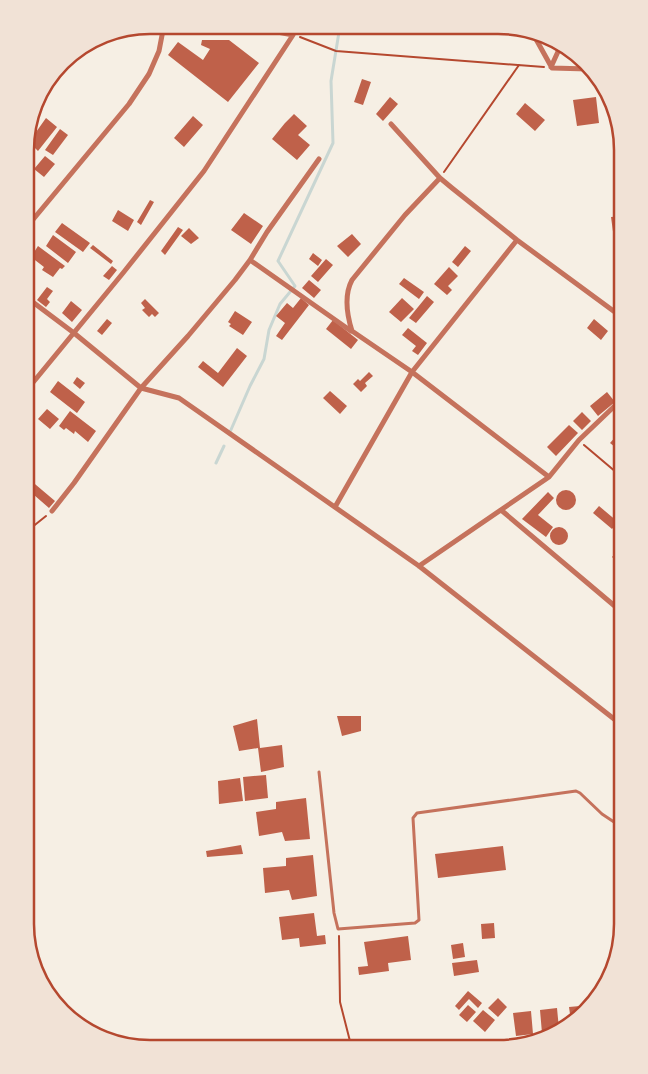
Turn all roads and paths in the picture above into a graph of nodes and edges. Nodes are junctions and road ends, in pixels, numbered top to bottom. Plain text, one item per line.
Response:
1 (162, 34) edge
2 (288, 34) edge
3 (293, 35) junction
4 (537, 41) edge
5 (559, 51) edge
6 (520, 65) junction
7 (551, 68) junction
8 (581, 69) edge
9 (391, 124) dead end
10 (320, 159) dead end
11 (440, 178) junction
12 (34, 218) edge
13 (517, 240) junction
14 (250, 260) junction
15 (34, 303) edge
16 (614, 311) edge
17 (352, 331) junction
18 (74, 333) junction
19 (412, 372) junction
20 (34, 381) edge
21 (141, 388) junction
22 (614, 407) edge
23 (579, 440) junction
24 (614, 470) edge
25 (549, 477) junction
26 (335, 507) junction
27 (501, 510) junction
28 (52, 511) joint
29 (34, 526) edge
30 (418, 566) junction
31 (614, 605) edge
32 (614, 719) edge
33 (319, 772) dead end
34 (614, 822) edge
35 (339, 929) junction
36 (350, 1040) edge

1 - 12 street
2 - 3 street
3 - 6 path
3 - 18 street
4 - 7 street
5 - 7 street
6 - 7 path
6 - 11 path
7 - 8 street
9 - 11 street
10 - 14 street
11 - 13 street
11 - 17 street
13 - 16 street
13 - 19 street
14 - 17 street
14 - 21 street
15 - 18 street
17 - 19 street
18 - 20 street
18 - 21 street
19 - 25 street
19 - 26 street
21 - 26 street
21 - 28 street
22 - 23 street
23 - 24 path
23 - 25 street
25 - 27 street
26 - 30 street
27 - 30 street
27 - 31 street
28 - 29 path
30 - 32 street
33 - 35 lane
34 - 35 lane
35 - 36 path

